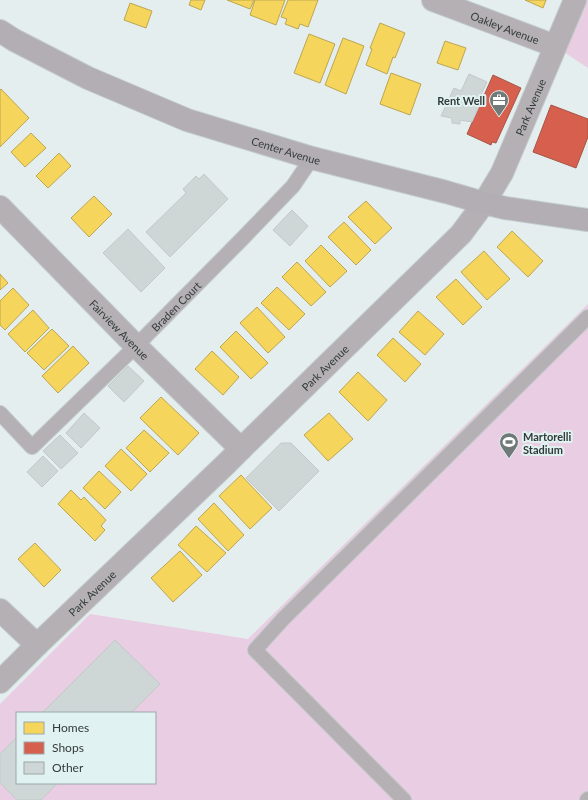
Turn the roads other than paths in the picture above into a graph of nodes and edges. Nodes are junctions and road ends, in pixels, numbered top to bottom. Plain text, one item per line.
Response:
1 (433, 0) edge
2 (575, 0) edge
3 (0, 31) edge
4 (555, 46) junction
5 (312, 158) junction
6 (484, 203) junction
7 (0, 207) edge
8 (588, 220) edge
9 (588, 317) edge
10 (136, 346) junction
11 (0, 413) edge
12 (241, 449) junction
13 (0, 610) edge
14 (37, 645) junction
15 (0, 682) edge
16 (404, 800) edge

1 - 4 street, Oakley Avenue
2 - 4 street, Park Avenue
3 - 5 street, Center Avenue
4 - 6 street, Park Avenue
5 - 6 street, Center Avenue
5 - 10 lane, Braden Court
6 - 8 street, Center Avenue
6 - 12 street, Park Avenue
7 - 10 street, Fairview Avenue
9 - 16 lane
10 - 11 lane, Braden Court
10 - 12 street, Fairview Avenue
12 - 14 street, Park Avenue
13 - 14 street
14 - 15 street, Park Avenue

